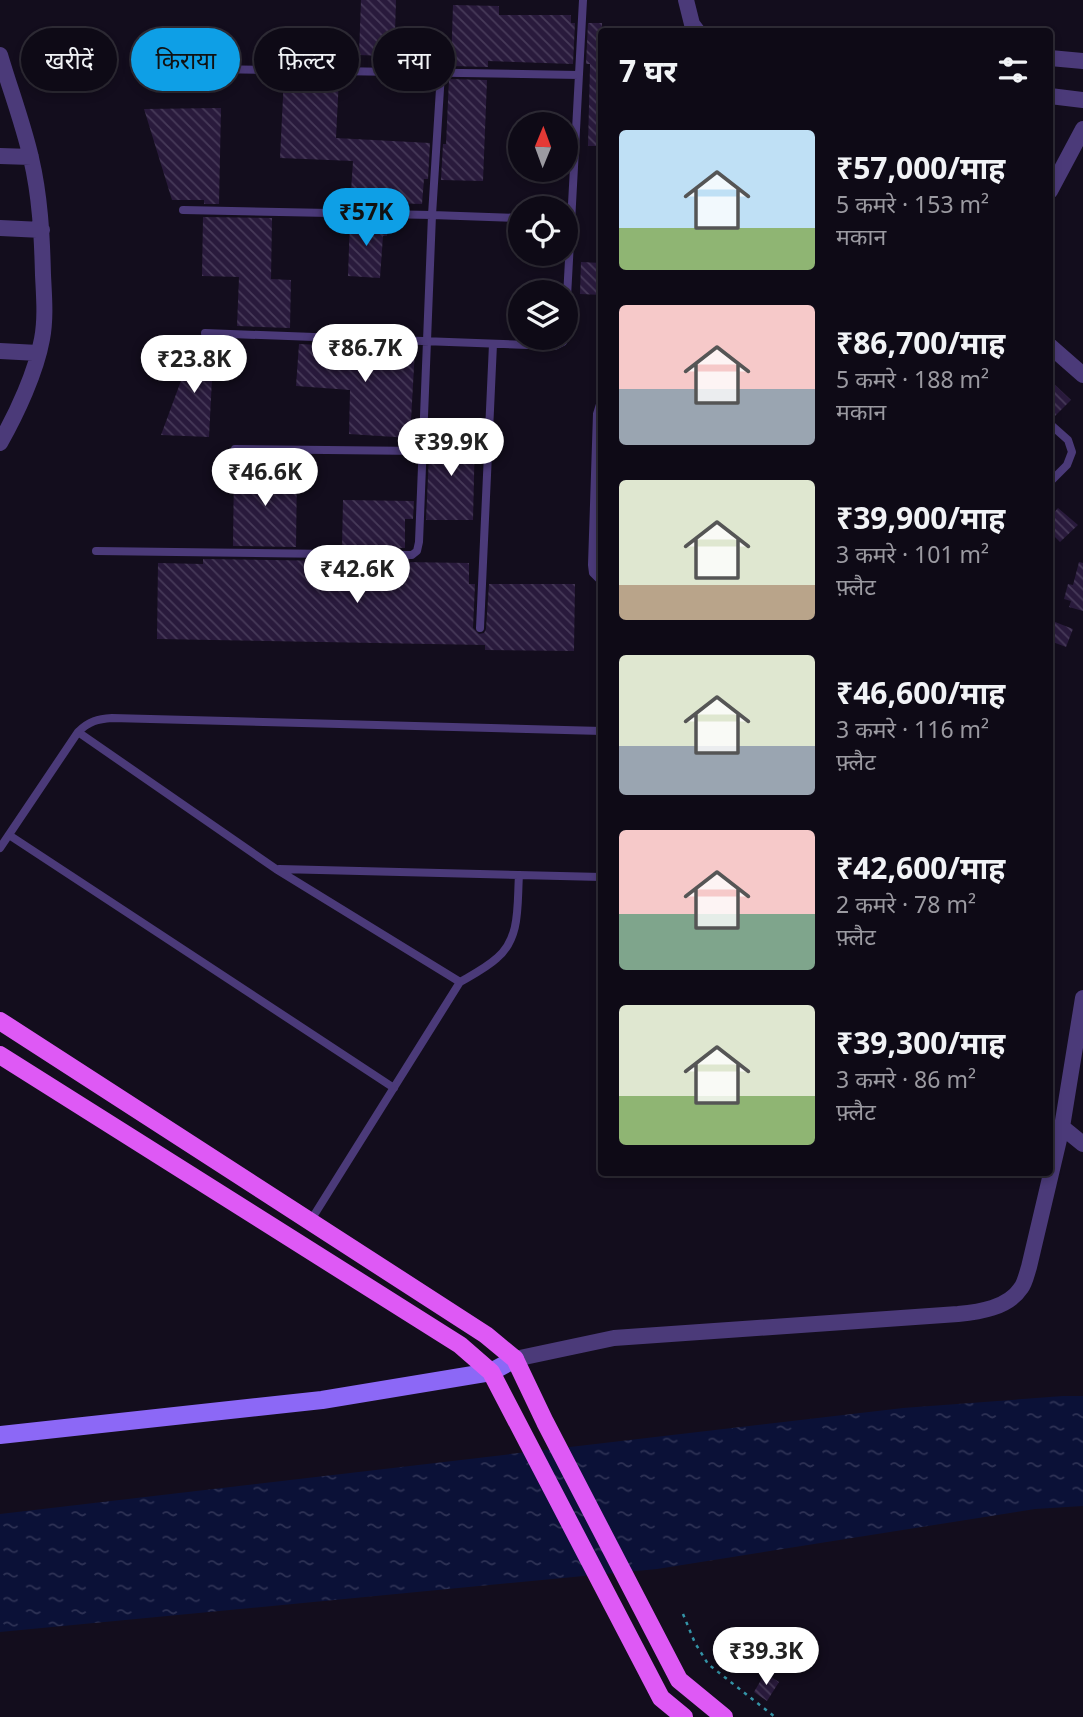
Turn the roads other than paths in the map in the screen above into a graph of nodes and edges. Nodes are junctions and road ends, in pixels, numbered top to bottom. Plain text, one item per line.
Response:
1 (583, 0) edge
2 (686, 0) edge
3 (695, 28) edge
4 (0, 55) edge
5 (1053, 58) edge
6 (1083, 61) edge
7 (240, 70) edge
8 (373, 72) edge
9 (455, 73) edge
10 (579, 75) junction
11 (440, 91) edge
12 (1053, 96) edge
13 (1083, 100) edge
14 (1083, 129) edge
15 (0, 156) edge
16 (31, 157) junction
17 (1053, 185) edge
18 (571, 196) edge
19 (183, 210) dead end
20 (432, 215) junction
21 (508, 218) edge
22 (0, 228) edge
23 (42, 230) junction
24 (205, 333) dead end
25 (428, 342) junction
26 (492, 344) junction
27 (508, 345) edge
28 (1053, 348) edge
29 (0, 351) edge
30 (38, 353) junction
31 (1083, 375) edge
32 (598, 411) edge
33 (5, 424) edge
34 (1053, 427) edge
35 (0, 443) edge
36 (236, 449) dead end
37 (423, 451) junction
38 (1053, 479) edge
39 (96, 551) dead end
40 (598, 578) edge
41 (480, 628) dead end
42 (598, 731) edge
43 (78, 732) junction
44 (9, 835) junction
45 (0, 848) edge
46 (276, 869) junction
47 (519, 875) junction
48 (598, 877) edge
49 (460, 982) junction
50 (1083, 998) edge
51 (0, 1021) edge
52 (0, 1055) edge
53 (394, 1088) junction
54 (1059, 1125) junction
55 (1083, 1144) edge
56 (1053, 1153) edge
57 (1048, 1176) edge
58 (311, 1220) junction
59 (515, 1359) junction
60 (491, 1372) junction
61 (0, 1435) edge
62 (684, 1717) edge
63 (724, 1717) edge

1 - 10 lane
2 - 3 street
4 - 16 street
5 - 6 street
7 - 8 lane
9 - 10 lane
10 - 18 lane
11 - 20 lane
12 - 13 street
14 - 17 street
15 - 16 street
16 - 23 street
19 - 20 lane
20 - 21 lane
20 - 25 lane
22 - 23 street
23 - 30 street
24 - 25 lane
25 - 26 lane
25 - 37 lane
26 - 27 lane
26 - 41 lane
28 - 31 street
29 - 30 street
30 - 33 street
32 - 40 lane
33 - 35 street
34 - 38 lane
36 - 37 lane
37 - 39 lane
42 - 43 lane
43 - 44 lane
43 - 46 lane
44 - 45 lane
44 - 53 lane
46 - 47 lane
46 - 49 lane
47 - 48 lane
47 - 49 lane
49 - 53 lane
50 - 54 street
51 - 58 main road
52 - 60 main road
53 - 58 lane
54 - 55 street
54 - 56 street
57 - 59 street
58 - 59 main road
59 - 60 street
59 - 63 main road
60 - 61 street
60 - 62 main road

